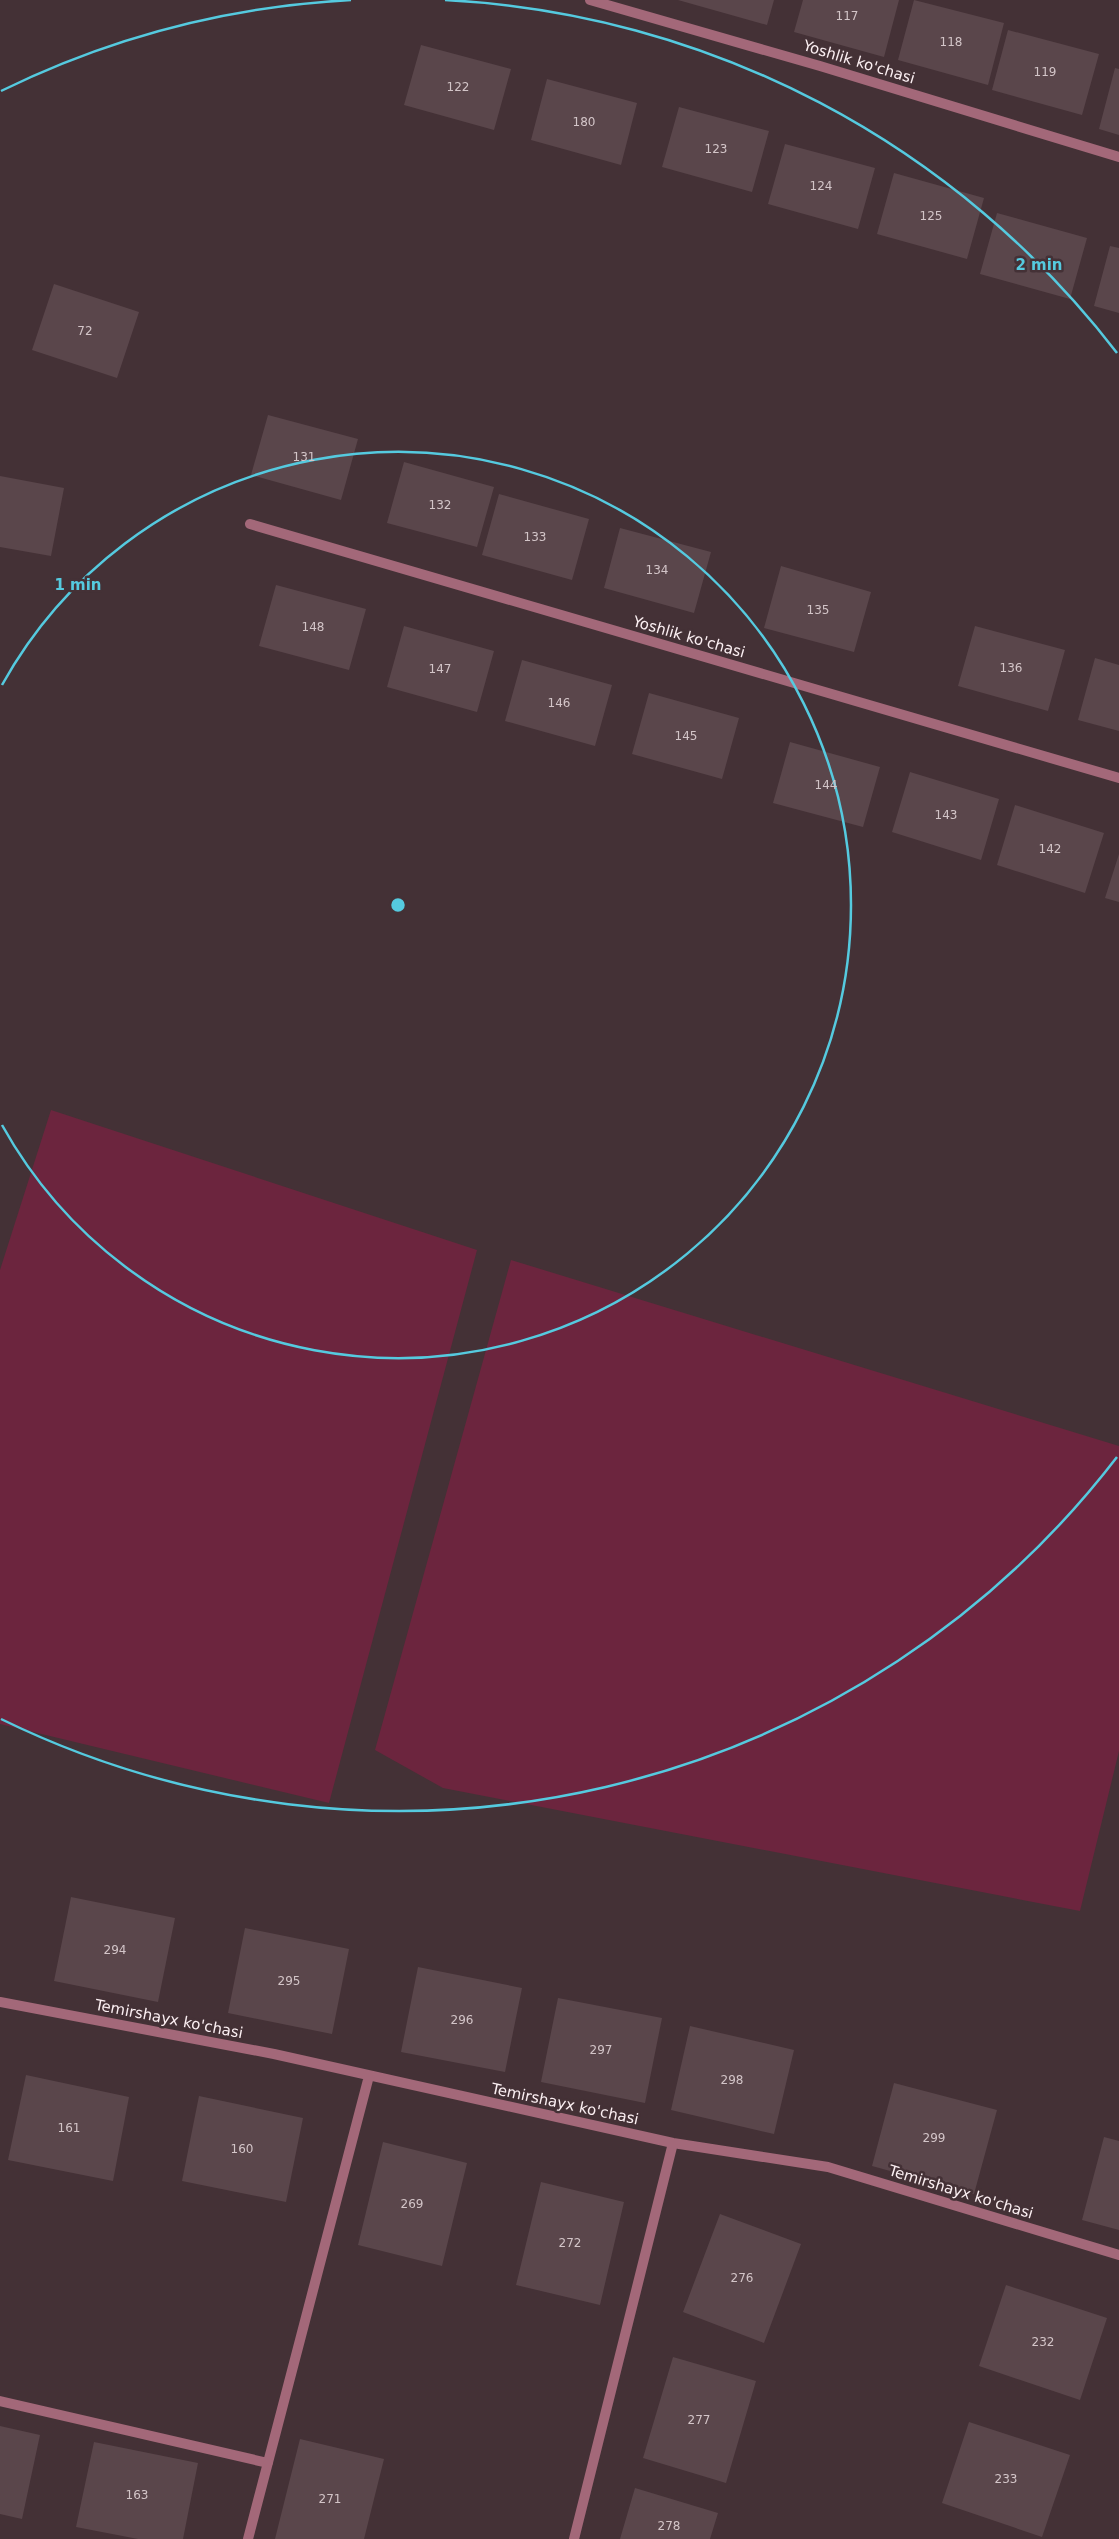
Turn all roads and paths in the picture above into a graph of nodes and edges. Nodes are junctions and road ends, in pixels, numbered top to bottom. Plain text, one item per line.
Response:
1 (590, 0) edge
2 (1119, 157) edge
3 (250, 524) dead end
4 (1119, 778) edge
5 (0, 2002) edge
6 (369, 2076) junction
7 (674, 2143) junction
8 (1119, 2255) edge
9 (0, 2401) edge
10 (268, 2463) junction
11 (248, 2539) edge
12 (574, 2539) edge

1 - 2 street, Yoshlik ko'chasi
3 - 4 street, Yoshlik ko'chasi
5 - 6 street, Temirshayx ko'chasi
6 - 7 street, Temirshayx ko'chasi
6 - 10 street
7 - 8 street, Temirshayx ko'chasi
7 - 12 street
9 - 10 street
10 - 11 street

